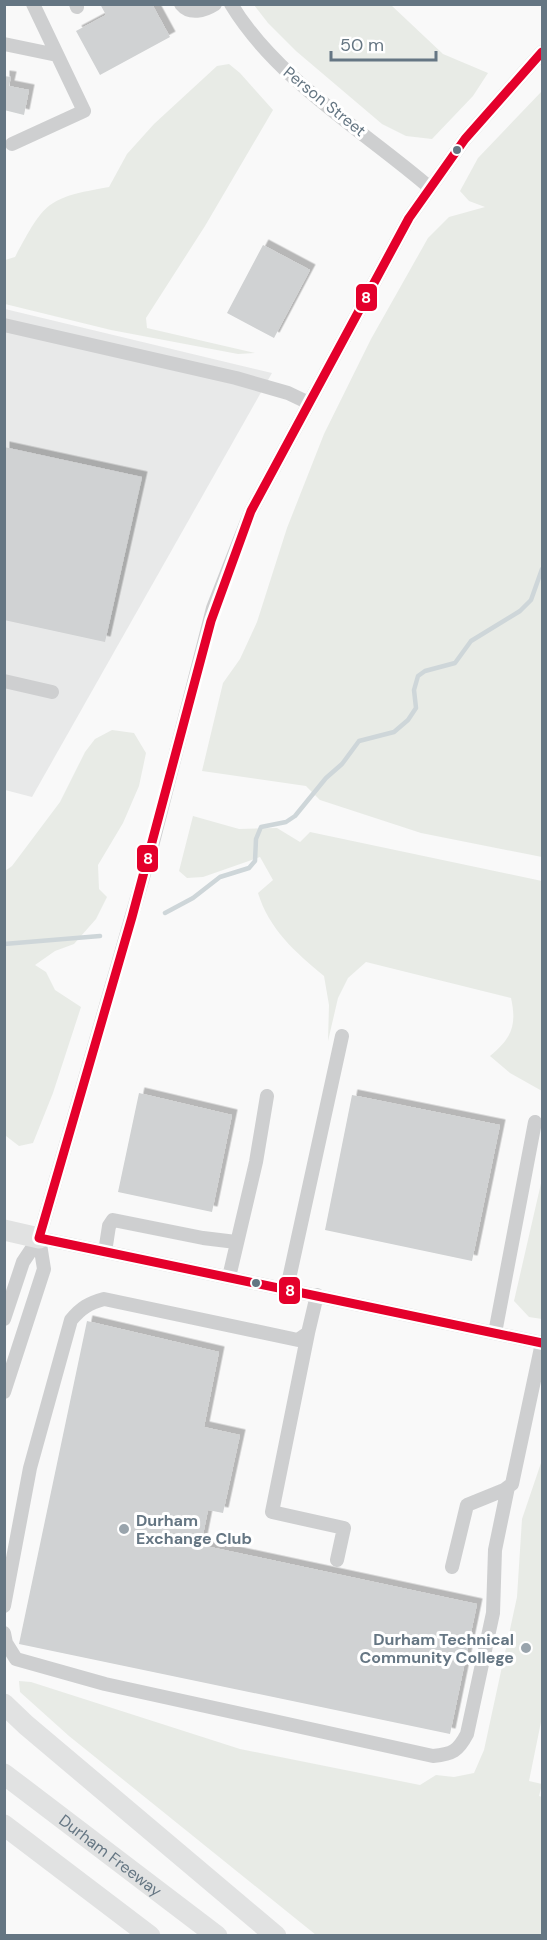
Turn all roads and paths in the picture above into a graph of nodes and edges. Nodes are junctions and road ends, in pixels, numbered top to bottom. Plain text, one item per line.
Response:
1 (33, 4) edge
2 (181, 4) edge
3 (215, 4) edge
4 (231, 4) edge
5 (4, 44) edge
6 (543, 52) edge
7 (57, 55) junction
8 (12, 144) dead end
9 (429, 187) junction
10 (4, 325) edge
11 (309, 403) junction
12 (4, 681) edge
13 (52, 692) dead end
14 (342, 1036) dead end
15 (267, 1096) dead end
16 (535, 1122) dead end
17 (4, 1230) edge
18 (39, 1238) junction
19 (236, 1242) junction
20 (105, 1252) junction
21 (229, 1277) junction
22 (287, 1288) junction
23 (317, 1295) junction
24 (4, 1319) edge
25 (495, 1332) junction
26 (308, 1333) junction
27 (542, 1343) edge
28 (4, 1392) edge
29 (508, 1487) junction
30 (337, 1560) dead end
31 (452, 1566) dead end
32 (4, 1606) edge
33 (4, 1633) edge
34 (4, 1704) edge
35 (4, 1774) edge
36 (4, 1825) edge
37 (150, 1935) edge
38 (217, 1935) edge
39 (276, 1935) edge

1 - 7 street
2 - 3 street
4 - 9 street, Person Street
5 - 7 street
6 - 9 street
7 - 8 street
9 - 11 street
10 - 11 street
11 - 18 street
12 - 13 street
14 - 22 street
15 - 19 street
16 - 25 street
17 - 18 highway
18 - 20 street
18 - 24 street
18 - 28 street
19 - 20 street
19 - 21 street
20 - 21 street
21 - 22 street
22 - 23 street
23 - 25 street
23 - 26 street
25 - 27 street
26 - 30 street
26 - 32 street
27 - 29 street
29 - 31 street
29 - 33 street
34 - 39 highway
35 - 38 highway, Durham Freeway
36 - 37 highway

